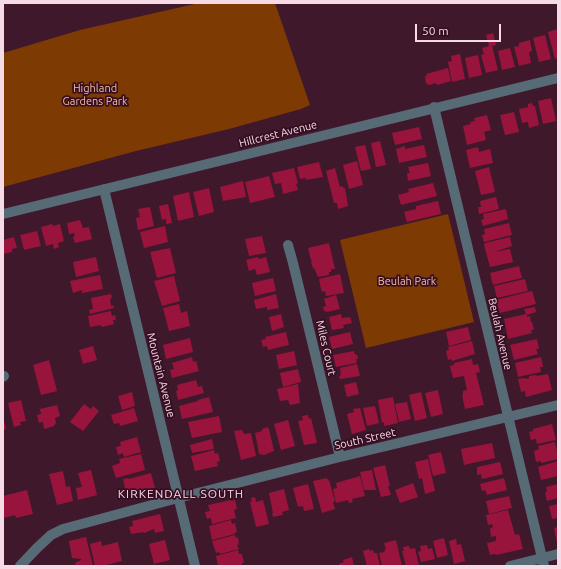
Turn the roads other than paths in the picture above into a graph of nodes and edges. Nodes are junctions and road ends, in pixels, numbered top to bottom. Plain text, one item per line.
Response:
1 (558, 78) edge
2 (434, 108) junction
3 (104, 189) junction
4 (3, 214) edge
5 (288, 245) dead end
6 (558, 405) edge
7 (508, 417) junction
8 (340, 457) junction
9 (178, 498) junction
10 (558, 554) edge
11 (543, 562) edge
12 (20, 566) edge
13 (195, 566) edge
14 (510, 566) edge

1 - 2 street, Hillcrest Avenue
2 - 3 street, Hillcrest Avenue
2 - 7 street, Beulah Avenue
3 - 4 street, Hillcrest Avenue
3 - 9 street, Mountain Avenue
5 - 8 street, Miles Court
6 - 7 street, South Street
7 - 8 street, South Street
7 - 11 street, Beulah Avenue
8 - 9 street, South Street
9 - 12 street, South Street
9 - 13 street, Mountain Avenue
10 - 11 street
11 - 14 street

